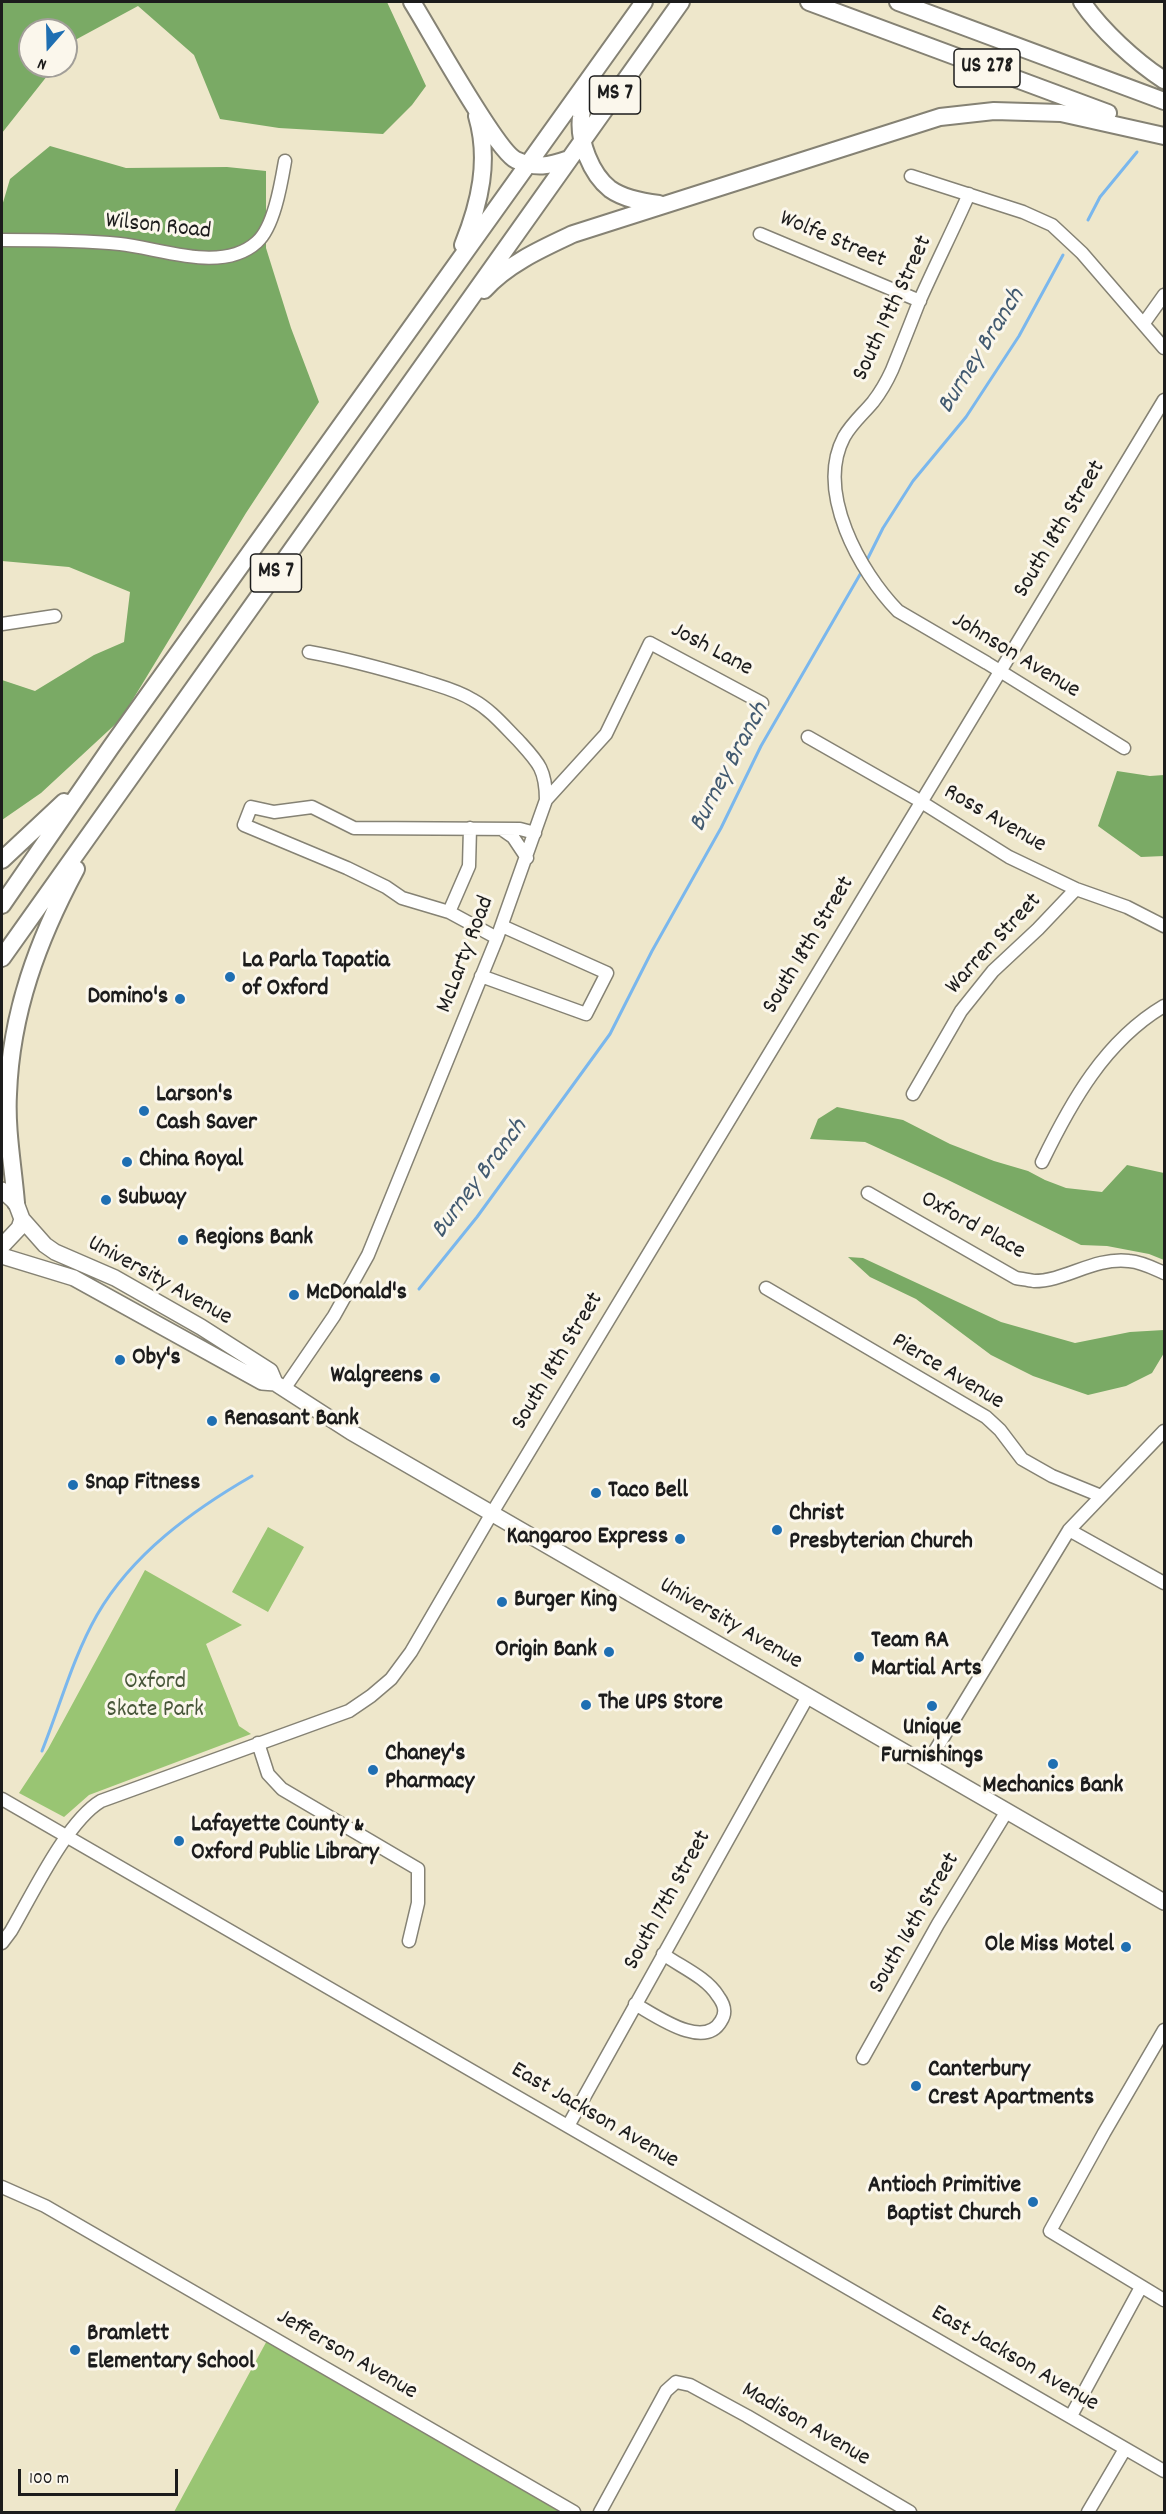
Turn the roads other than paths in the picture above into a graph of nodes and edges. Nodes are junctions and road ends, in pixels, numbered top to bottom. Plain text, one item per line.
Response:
1 (412, 2) edge
2 (644, 2) edge
3 (681, 2) edge
4 (809, 2) edge
5 (898, 2) edge
6 (1082, 2) edge
7 (609, 49) junction
8 (1164, 80) edge
9 (1164, 101) edge
10 (474, 103) junction
11 (1164, 135) edge
12 (582, 141) junction
13 (569, 159) junction
14 (285, 161) dead end
15 (528, 163) junction
16 (911, 176) dead end
17 (969, 194) junction
18 (668, 204) junction
19 (760, 234) dead end
20 (2, 240) edge
21 (453, 269) junction
22 (1164, 295) edge
23 (920, 301) junction
24 (1144, 323) junction
25 (442, 338) junction
26 (1164, 348) edge
27 (1164, 400) edge
28 (887, 599) joint
29 (55, 616) dead end
30 (2, 624) edge
31 (309, 652) dead end
32 (1000, 671) junction
33 (762, 703) dead end
34 (808, 736) dead end
35 (111, 747) junction
36 (1124, 748) dead end
37 (546, 800) junction
38 (922, 802) junction
39 (94, 828) junction
40 (471, 828) junction
41 (503, 830) junction
42 (535, 833) junction
43 (527, 858) junction
44 (2, 860) edge
45 (1076, 889) junction
46 (2, 905) edge
47 (449, 912) junction
48 (1164, 926) edge
49 (500, 932) junction
50 (2, 958) edge
51 (481, 976) junction
52 (1164, 1006) edge
53 (913, 1094) dead end
54 (1042, 1162) dead end
55 (2, 1190) edge
56 (868, 1193) dead end
57 (16, 1203) junction
58 (22, 1219) junction
59 (2, 1246) edge
60 (2, 1256) edge
61 (1164, 1273) edge
62 (766, 1288) dead end
63 (280, 1386) junction
64 (1164, 1431) edge
65 (1101, 1496) junction
66 (492, 1514) junction
67 (1069, 1530) junction
68 (1164, 1583) edge
69 (808, 1696) junction
70 (258, 1743) junction
71 (927, 1764) junction
72 (2, 1799) edge
73 (1007, 1811) junction
74 (67, 1836) junction
75 (1164, 1902) edge
76 (409, 1941) dead end
77 (2, 1943) edge
78 (663, 1954) junction
79 (635, 2004) junction
80 (1164, 2030) edge
81 (863, 2058) dead end
82 (568, 2126) junction
83 (2, 2187) edge
84 (1141, 2287) junction
85 (1164, 2300) edge
86 (1071, 2416) junction
87 (1125, 2449) junction
88 (1164, 2471) edge
89 (890, 2507) edge
90 (574, 2512) edge
91 (600, 2512) edge
92 (910, 2512) edge
93 (1088, 2512) edge

1 - 10 highway
2 - 7 highway, MS 7
3 - 12 highway, MS 7
4 - 11 highway, US 278
5 - 9 highway, US 278
6 - 8 highway
7 - 12 highway
7 - 15 highway, MS 7
10 - 15 highway
10 - 21 highway
11 - 18 highway
12 - 13 highway, MS 7
12 - 18 highway
13 - 15 highway
13 - 25 highway, MS 7
14 - 20 street, Wilson Road
15 - 21 highway, MS 7
16 - 17 street
17 - 23 street, South 19th Street
17 - 24 street
18 - 25 highway
19 - 23 street, Wolfe Street
21 - 35 highway, MS 7
22 - 24 street
23 - 28 street, South 19th Street
24 - 26 street
25 - 39 highway, MS 7
27 - 32 street, South 18th Street
28 - 32 street, Johnson Avenue
29 - 30 street
31 - 37 street, McLarty Road
32 - 36 street, Johnson Avenue
32 - 38 street, South 18th Street
33 - 37 street, Josh Lane
34 - 38 street, Ross Avenue
35 - 44 highway
35 - 46 highway, MS 7
37 - 42 street, McLarty Road
38 - 45 street, Ross Avenue
38 - 66 street, South 18th Street
39 - 50 highway, MS 7
39 - 57 highway
40 - 41 street
40 - 47 street
40 - 47 street
41 - 42 street
41 - 43 street
42 - 43 street, McLarty Road
43 - 49 street, McLarty Road
45 - 48 street, Ross Avenue
45 - 53 street, Warren Street
47 - 49 street
49 - 51 street, McLarty Road
49 - 51 street
51 - 63 street, McLarty Road
52 - 54 street
55 - 57 main road, University Avenue
56 - 61 street, Oxford Place
57 - 58 main road, University Avenue
58 - 59 main road
58 - 63 main road, University Avenue
60 - 63 main road, University Avenue
62 - 65 street, Pierce Avenue
63 - 66 main road, University Avenue
64 - 65 street
65 - 67 street
66 - 69 main road, University Avenue
66 - 70 street, South 18th Street
67 - 68 street
67 - 71 street
69 - 71 main road, University Avenue
69 - 78 street, South 17th Street
70 - 74 street, South 18th Street
70 - 76 street
71 - 73 main road, University Avenue
72 - 74 street, East Jackson Avenue
73 - 75 main road, University Avenue
73 - 81 street, South 16th Street
74 - 77 street, South 18th Street
74 - 82 street, East Jackson Avenue
78 - 79 street, South 17th Street
78 - 79 street
79 - 82 street, South 17th Street
80 - 84 street
82 - 86 street, East Jackson Avenue
83 - 90 street, Jefferson Avenue
84 - 85 street
84 - 86 street
86 - 87 street, East Jackson Avenue
87 - 88 street, East Jackson Avenue
87 - 93 street
89 - 91 street, Madison Avenue
89 - 92 street, Madison Avenue

